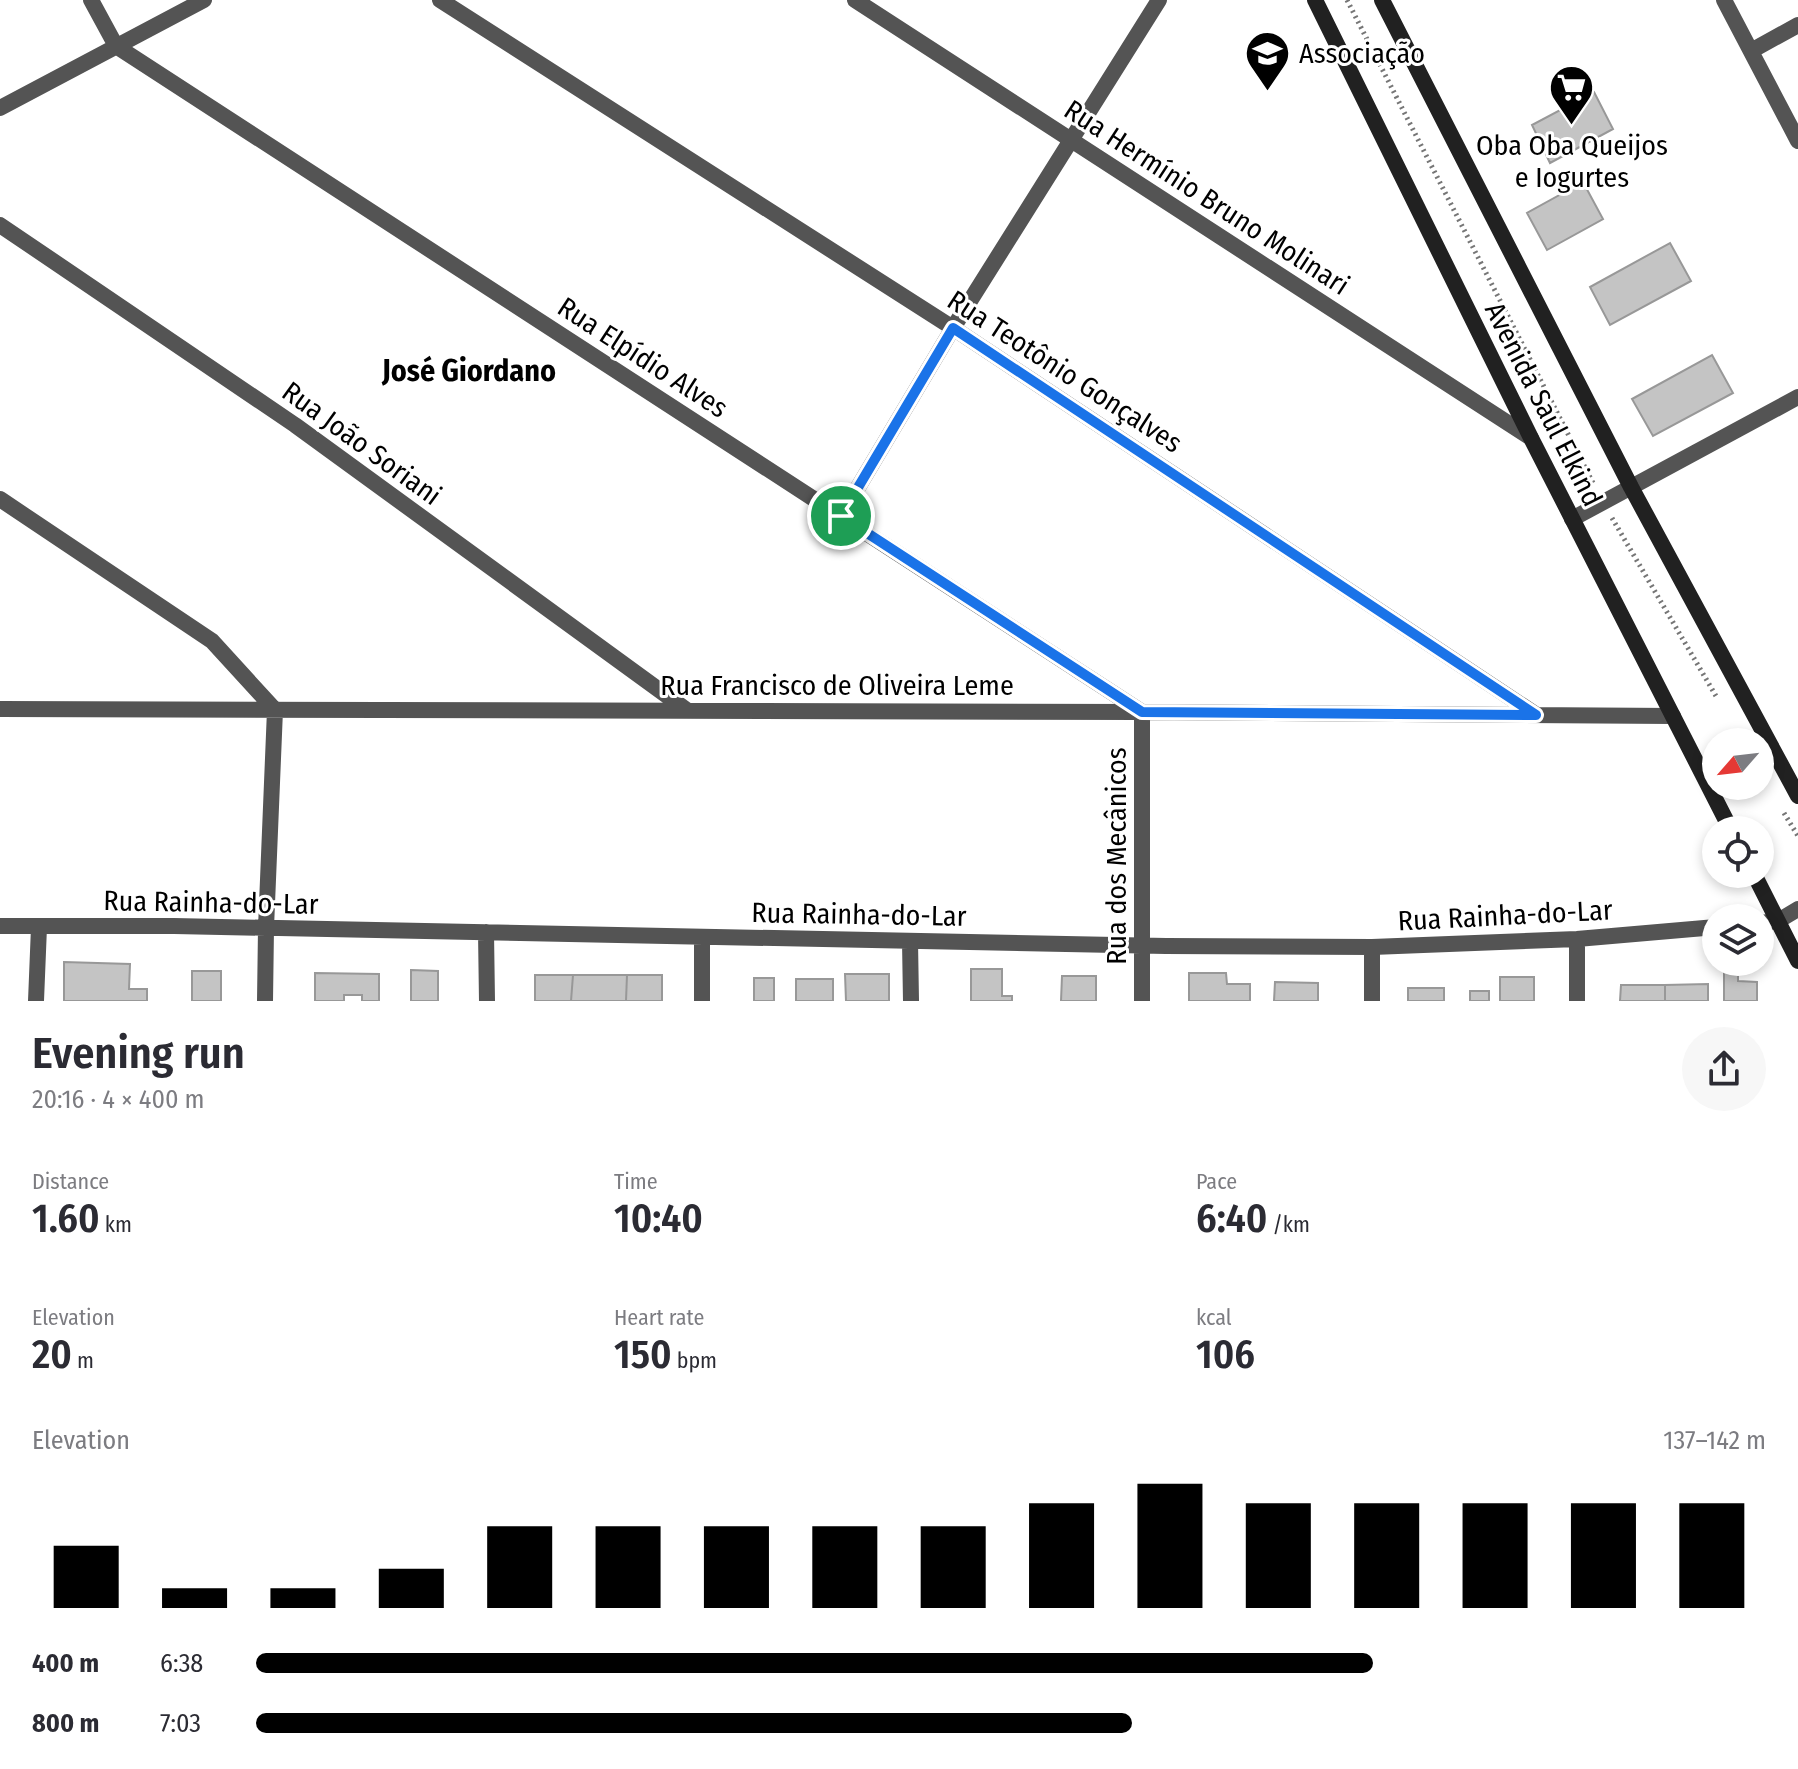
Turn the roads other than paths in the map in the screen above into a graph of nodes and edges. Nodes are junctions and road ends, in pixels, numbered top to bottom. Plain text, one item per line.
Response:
1 (91, 0) edge
2 (204, 0) edge
3 (440, 0) edge
4 (855, 0) edge
5 (1159, 0) edge
6 (1315, 0) edge
7 (1382, 0) edge
8 (1724, 0) edge
9 (1798, 25) edge
10 (116, 46) junction
11 (1751, 51) junction
12 (0, 108) edge
13 (1071, 140) junction
14 (1798, 141) edge
15 (0, 225) edge
16 (953, 328) junction
17 (1798, 397) edge
18 (1531, 438) junction
19 (1631, 487) junction
20 (0, 499) edge
21 (841, 516) junction
22 (1572, 519) junction
23 (0, 709) edge
24 (275, 710) junction
25 (688, 711) junction
26 (1142, 712) junction
27 (1536, 715) junction
28 (1673, 716) junction
29 (1798, 796) edge
30 (1724, 816) edge
31 (1761, 888) edge
32 (1798, 909) edge
33 (1774, 921) edge
34 (1778, 921) junction
35 (0, 926) edge
36 (39, 927) junction
37 (266, 928) junction
38 (1702, 928) edge
39 (486, 932) junction
40 (702, 937) junction
41 (1577, 939) junction
42 (910, 941) junction
43 (1141, 946) junction
44 (1372, 947) junction
45 (1798, 961) edge
46 (36, 1001) edge
47 (265, 1001) edge
48 (487, 1001) edge
49 (702, 1001) edge
50 (911, 1001) edge
51 (1142, 1001) edge
52 (1372, 1001) edge
53 (1577, 1001) edge

1 - 10 street
2 - 10 street
3 - 16 street, Rua Teotônio Gonçalves
4 - 13 street, Rua Hermínio Bruno Molinari
5 - 13 street
6 - 18 main road, Avenida Saul Elkind
7 - 19 main road, Avenida Saul Elkind
8 - 11 street
9 - 11 street
10 - 12 street
10 - 21 street, Rua Elpídio Alves
11 - 14 street
13 - 16 street
13 - 18 street, Rua Hermínio Bruno Molinari
15 - 25 street, Rua João Soriani
16 - 21 street
16 - 27 street, Rua Teotônio Gonçalves
17 - 19 street
18 - 22 main road, Avenida Saul Elkind
19 - 22 street
19 - 29 main road, Avenida Saul Elkind
20 - 24 street
21 - 26 street, Rua Elpídio Alves
22 - 28 main road, Avenida Saul Elkind
23 - 24 street, Rua Francisco de Oliveira Leme
24 - 25 street, Rua Francisco de Oliveira Leme
24 - 37 street
25 - 26 street, Rua Francisco de Oliveira Leme
26 - 27 street, Rua Francisco de Oliveira Leme
26 - 43 street, Rua dos Mecânicos
27 - 28 street, Rua Francisco de Oliveira Leme
28 - 30 main road, Avenida Saul Elkind
31 - 34 main road
32 - 34 street
33 - 34 street
34 - 45 main road
35 - 36 street, Rua Rainha-do-Lar
36 - 37 street, Rua Rainha-do-Lar
36 - 46 street
37 - 39 street, Rua Rainha-do-Lar
37 - 47 street
38 - 41 street, Rua Rainha-do-Lar
39 - 40 street, Rua Rainha-do-Lar
39 - 48 street
40 - 42 street, Rua Rainha-do-Lar
40 - 49 street
41 - 44 street, Rua Rainha-do-Lar
41 - 53 street
42 - 43 street, Rua Rainha-do-Lar
42 - 50 street
43 - 44 street, Rua Rainha-do-Lar
43 - 51 street, Rua dos Mecânicos
44 - 52 street

